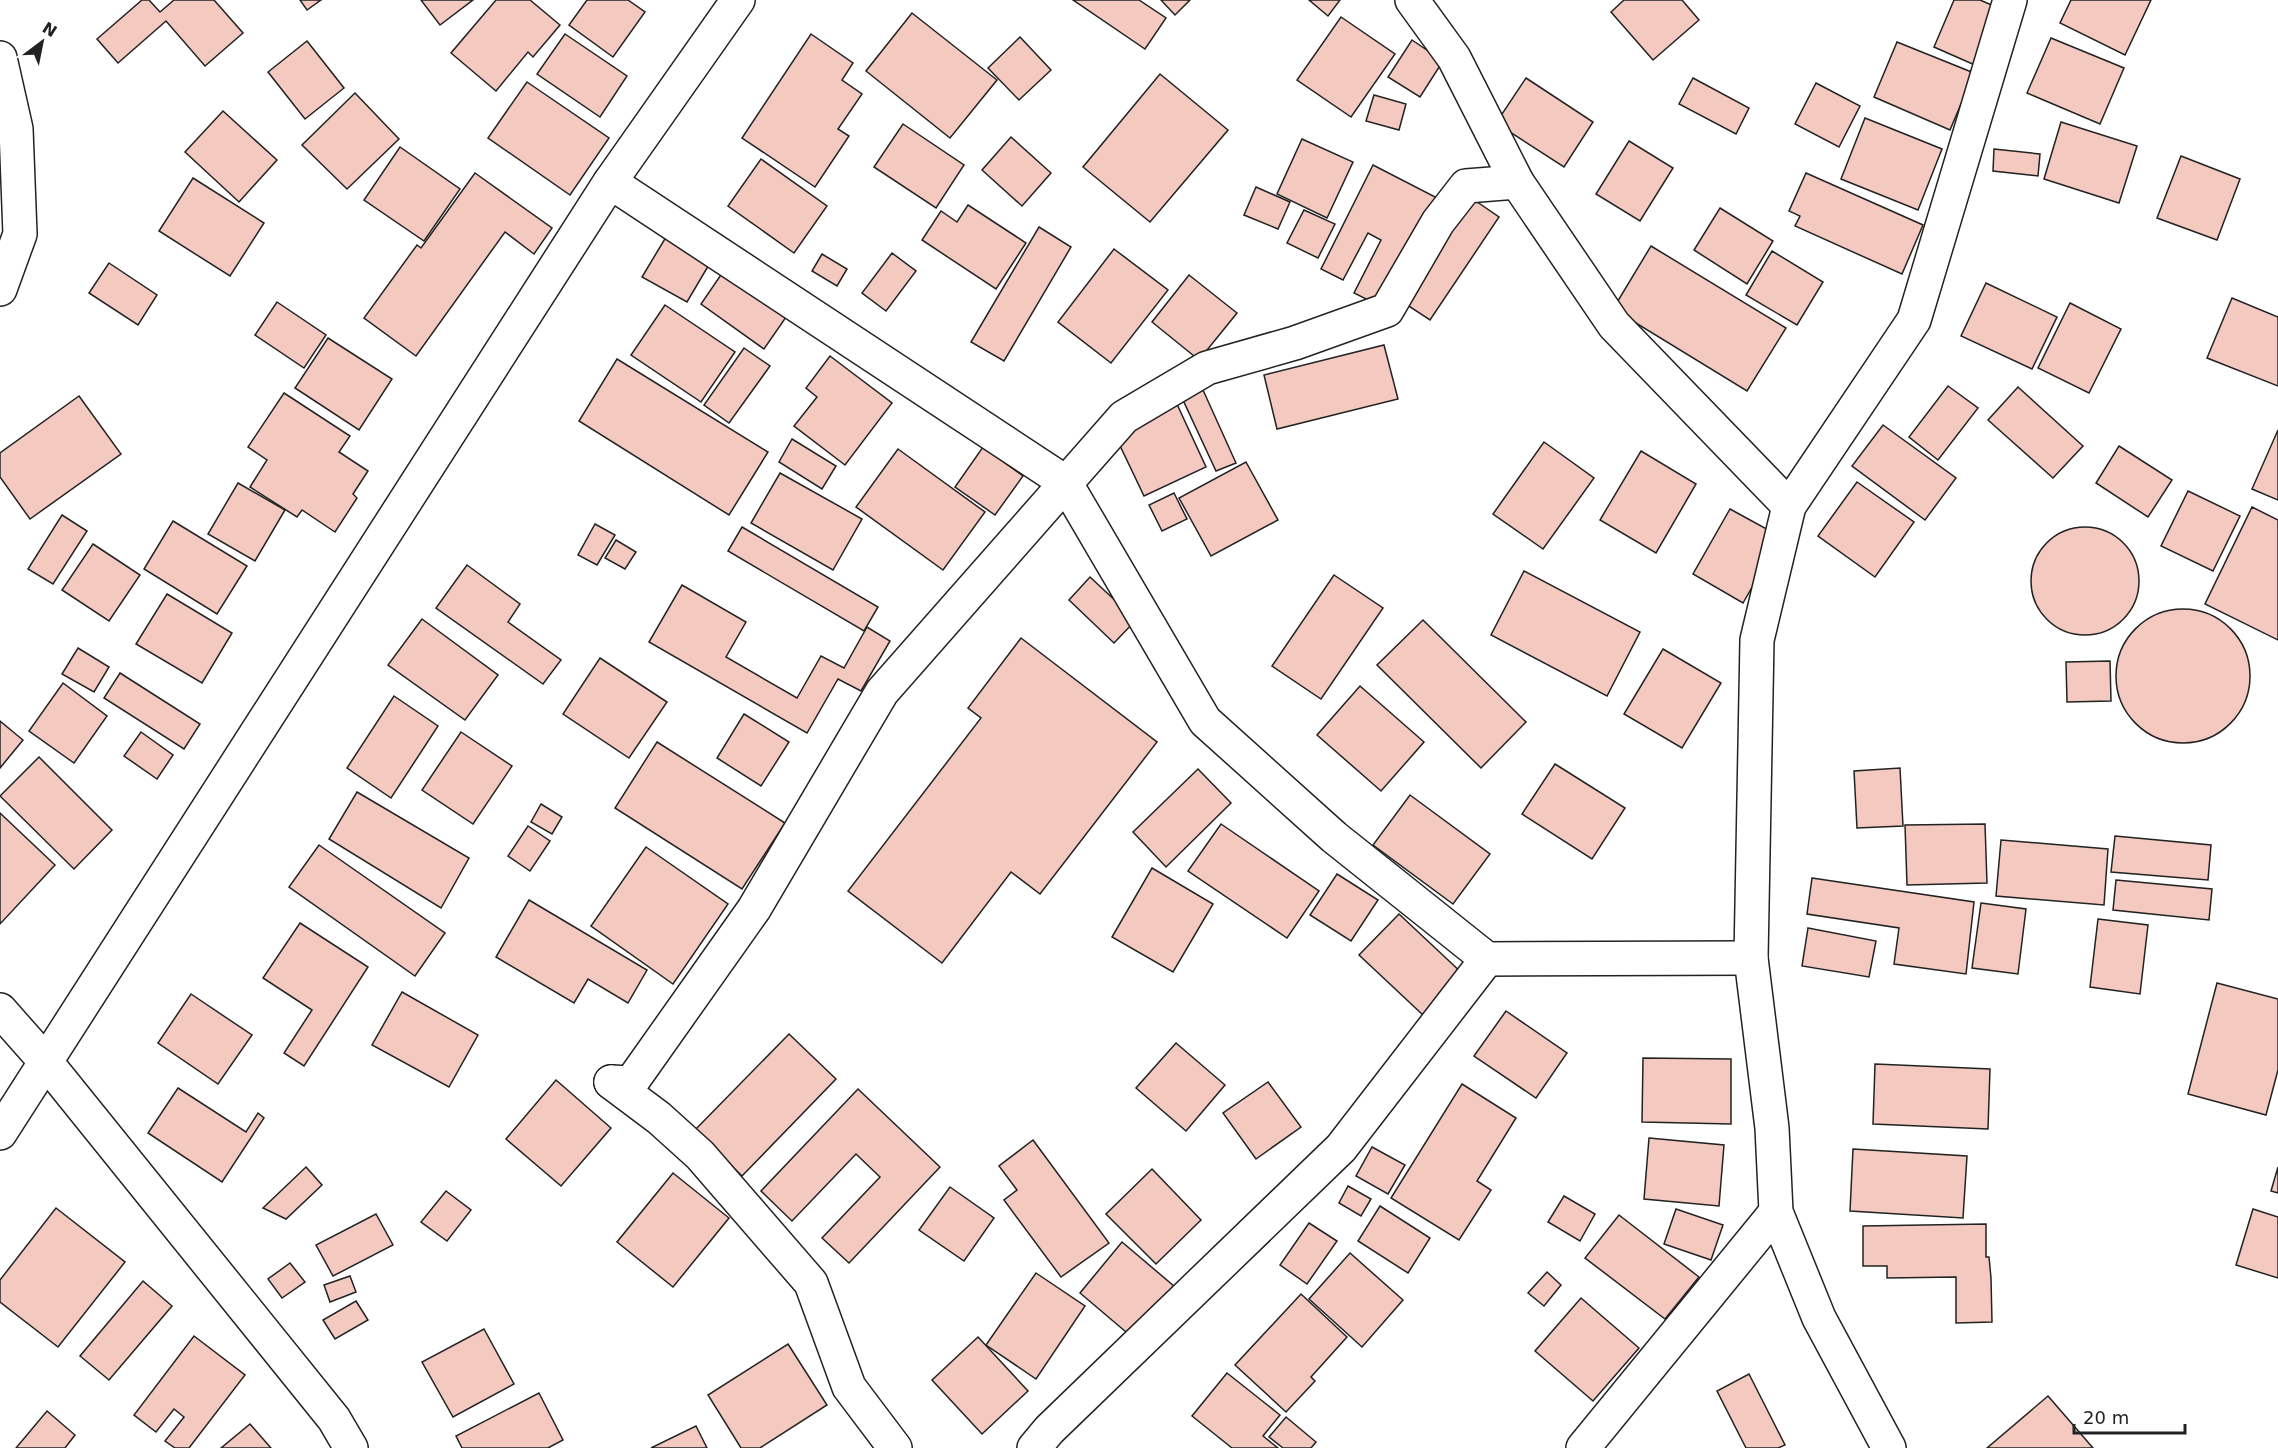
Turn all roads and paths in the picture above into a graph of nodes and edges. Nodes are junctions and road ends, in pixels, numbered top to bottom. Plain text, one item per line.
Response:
1 (738, 0) edge
2 (1412, 0) edge
3 (2010, 0) edge
4 (0, 58) edge
5 (610, 182) junction
6 (1517, 182) junction
7 (0, 289) edge
8 (1065, 482) junction
9 (1789, 506) junction
10 (1751, 958) junction
11 (1487, 959) junction
12 (0, 1010) edge
13 (46, 1062) junction
14 (0, 1133) edge
15 (1776, 1212) junction
16 (351, 1448) edge
17 (895, 1448) edge
18 (1034, 1448) edge
19 (1583, 1448) edge
20 (1889, 1448) edge

1 - 5 street
2 - 6 street
3 - 9 street
4 - 7 street
5 - 8 street
5 - 13 street
6 - 8 street
6 - 9 street
8 - 11 street
8 - 17 street
9 - 10 street
10 - 11 street
10 - 15 street
11 - 18 street
12 - 13 street
13 - 14 street
13 - 16 street
15 - 19 street
15 - 20 street

